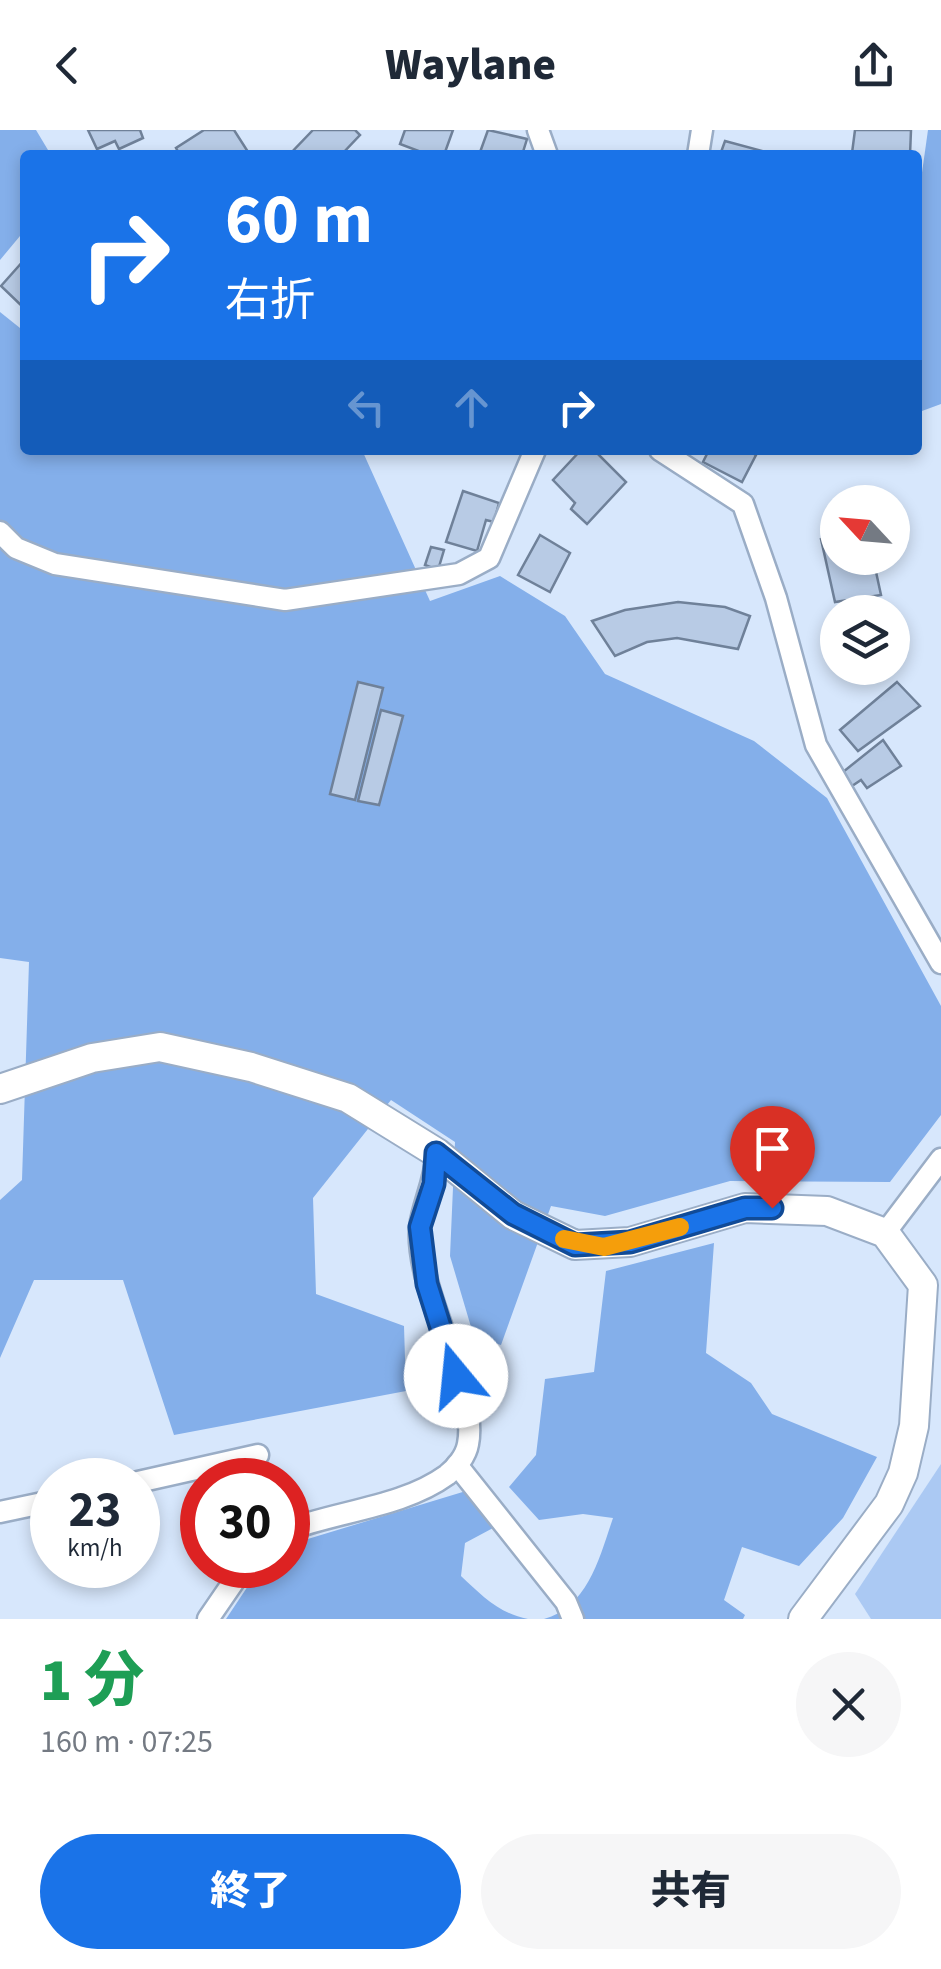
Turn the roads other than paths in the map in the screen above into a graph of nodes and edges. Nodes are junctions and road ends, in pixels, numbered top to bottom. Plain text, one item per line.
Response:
1 (534, 455) edge
2 (668, 455) edge
3 (0, 532) edge
4 (941, 964) edge
5 (0, 1089) edge
6 (436, 1153) junction
7 (941, 1159) edge
8 (885, 1232) junction
9 (932, 1283) edge
10 (258, 1455) dead end
11 (458, 1466) junction
12 (160, 1477) edge
13 (30, 1505) edge
14 (0, 1512) edge
15 (310, 1523) edge
16 (230, 1588) edge
17 (208, 1619) edge
18 (574, 1619) edge
19 (803, 1619) edge

1 - 3 street
2 - 4 street
5 - 6 street
6 - 8 street
6 - 11 street
7 - 8 street
8 - 9 street
9 - 19 street
10 - 12 street
11 - 15 street
11 - 18 street
13 - 14 street
16 - 17 street

